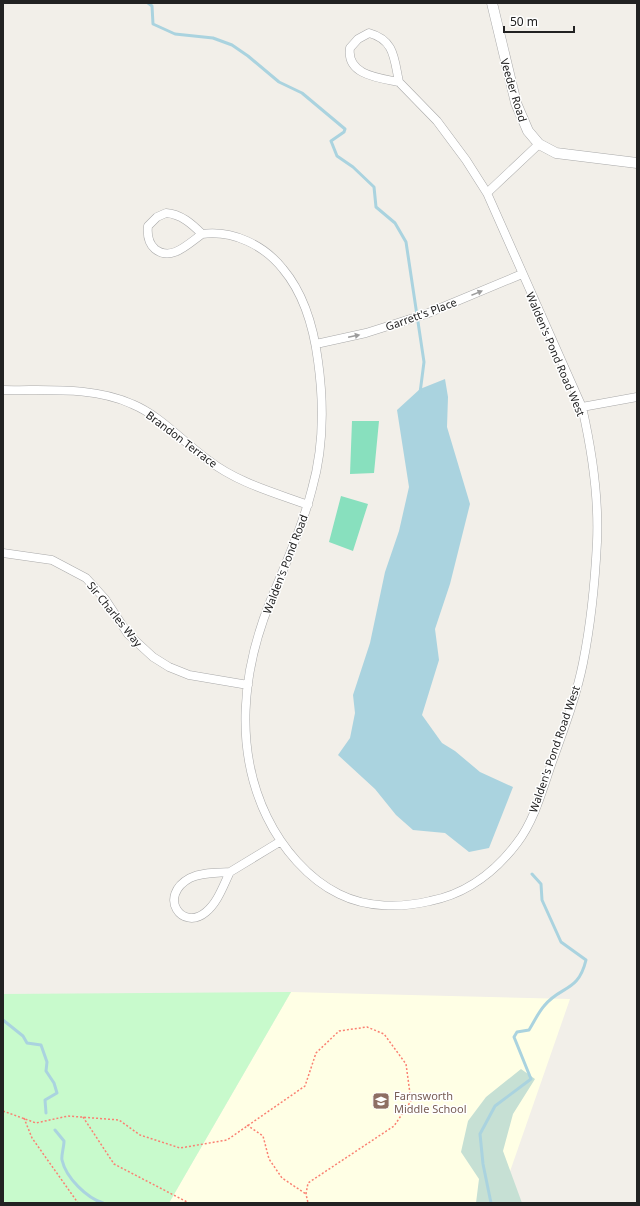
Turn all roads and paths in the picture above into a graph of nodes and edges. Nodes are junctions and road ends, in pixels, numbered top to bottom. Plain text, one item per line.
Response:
1 (492, 3) edge
2 (399, 82) junction
3 (538, 144) junction
4 (637, 163) edge
5 (487, 194) junction
6 (202, 234) junction
7 (522, 274) junction
8 (316, 344) junction
9 (3, 390) edge
10 (637, 397) edge
11 (582, 407) junction
12 (308, 504) junction
13 (3, 553) edge
14 (248, 685) junction
15 (250, 767) joint
16 (281, 841) junction
17 (230, 872) junction
18 (3, 1111) edge
19 (83, 1117) junction
20 (24, 1118) junction
21 (247, 1125) junction
22 (306, 1194) junction
23 (78, 1203) edge
24 (189, 1203) edge
25 (308, 1203) edge

1 - 3 street, Veeder Road
2 - 2 street
2 - 5 street, Walden's Pond Road West
3 - 4 street, Veeder Road
3 - 5 street
5 - 7 street, Walden's Pond Road West
6 - 6 street
6 - 8 street, Walden's Pond Road
8 -> 7 street, Garrett's Place
7 - 11 street, Walden's Pond Road West
8 - 12 street, Walden's Pond Road
9 - 12 street, Brandon Terrace
10 - 11 street
11 - 16 street, Walden's Pond Road West
12 - 14 street, Walden's Pond Road
13 - 14 street, Sir Charles Way
14 - 15 street, Walden's Pond Road
15 - 16 street, Walden's Pond Road West
16 - 17 street
17 - 17 street
18 - 20 path
19 - 20 path
19 - 21 path
19 - 24 path
20 - 23 path
21 - 22 path
21 - 22 path
22 - 25 path

